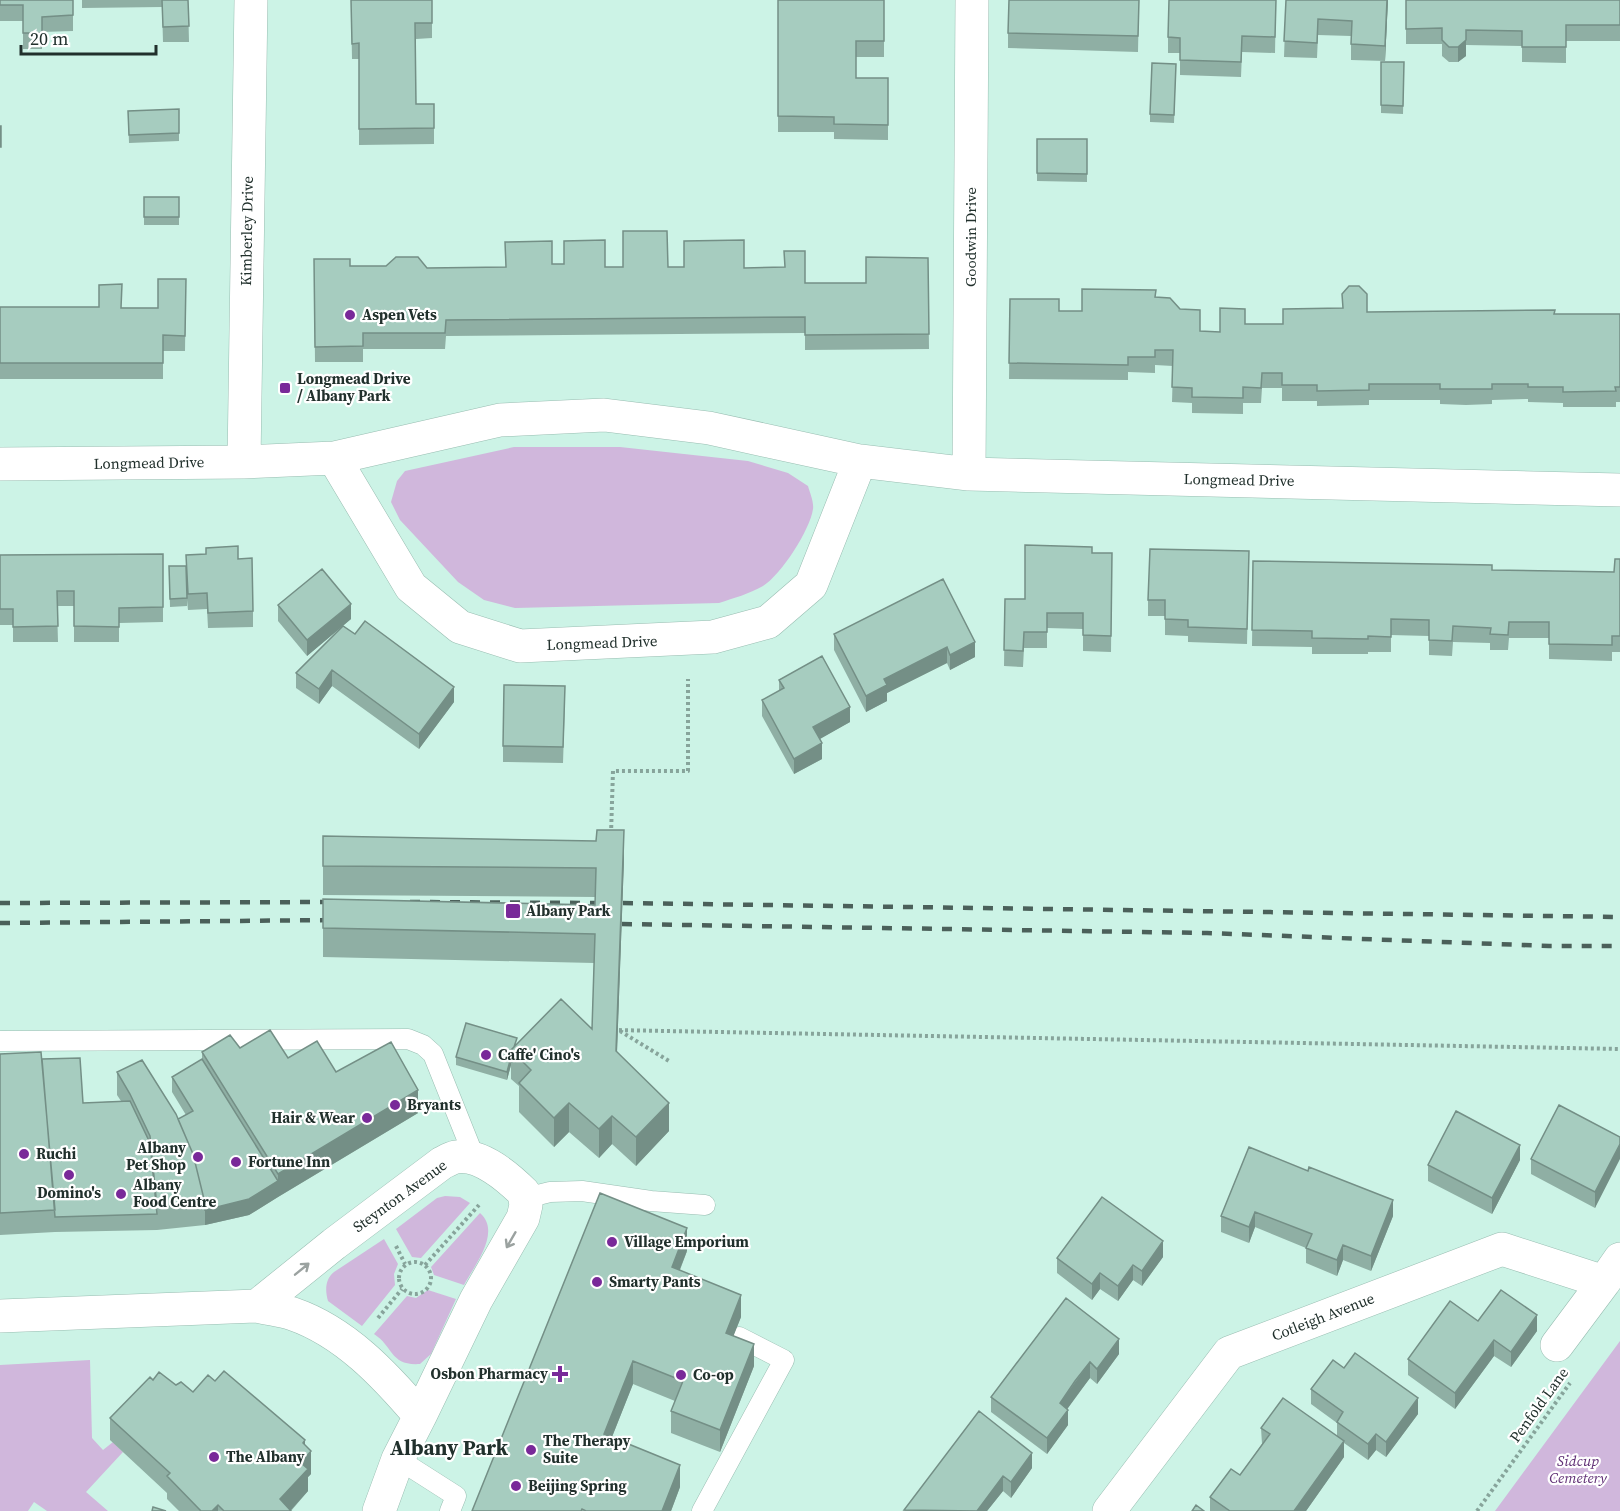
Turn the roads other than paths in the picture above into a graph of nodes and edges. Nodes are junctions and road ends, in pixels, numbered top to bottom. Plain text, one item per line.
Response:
1 (251, 0) edge
2 (972, 0) edge
3 (334, 458) junction
4 (860, 461) junction
5 (244, 462) junction
6 (0, 464) edge
7 (969, 474) junction
8 (1620, 490) edge
9 (0, 1041) edge
10 (475, 1159) junction
11 (515, 1187) junction
12 (705, 1205) dead end
13 (1612, 1270) edge
14 (256, 1306) junction
15 (0, 1316) edge
16 (739, 1337) edge
17 (1557, 1345) dead end
18 (420, 1416) junction
19 (398, 1459) junction
20 (379, 1511) edge
21 (450, 1511) edge
22 (702, 1511) edge
23 (1109, 1511) edge

1 - 5 street, Kimberley Drive
2 - 7 street, Goodwin Drive
3 - 4 street, Longmead Drive
3 - 4 street, Longmead Drive
3 - 5 street, Longmead Drive
4 - 7 street, Longmead Drive
5 - 6 street, Longmead Drive
7 - 8 street, Longmead Drive
9 - 10 lane
10 - 11 street
14 -> 10 street, Steynton Avenue
11 - 12 lane
11 -> 18 street
13 - 17 street, Cotleigh Avenue
13 - 23 street, Cotleigh Avenue
14 - 15 street
14 - 18 street
16 - 22 lane
18 - 19 street
19 - 20 street
19 - 21 lane

